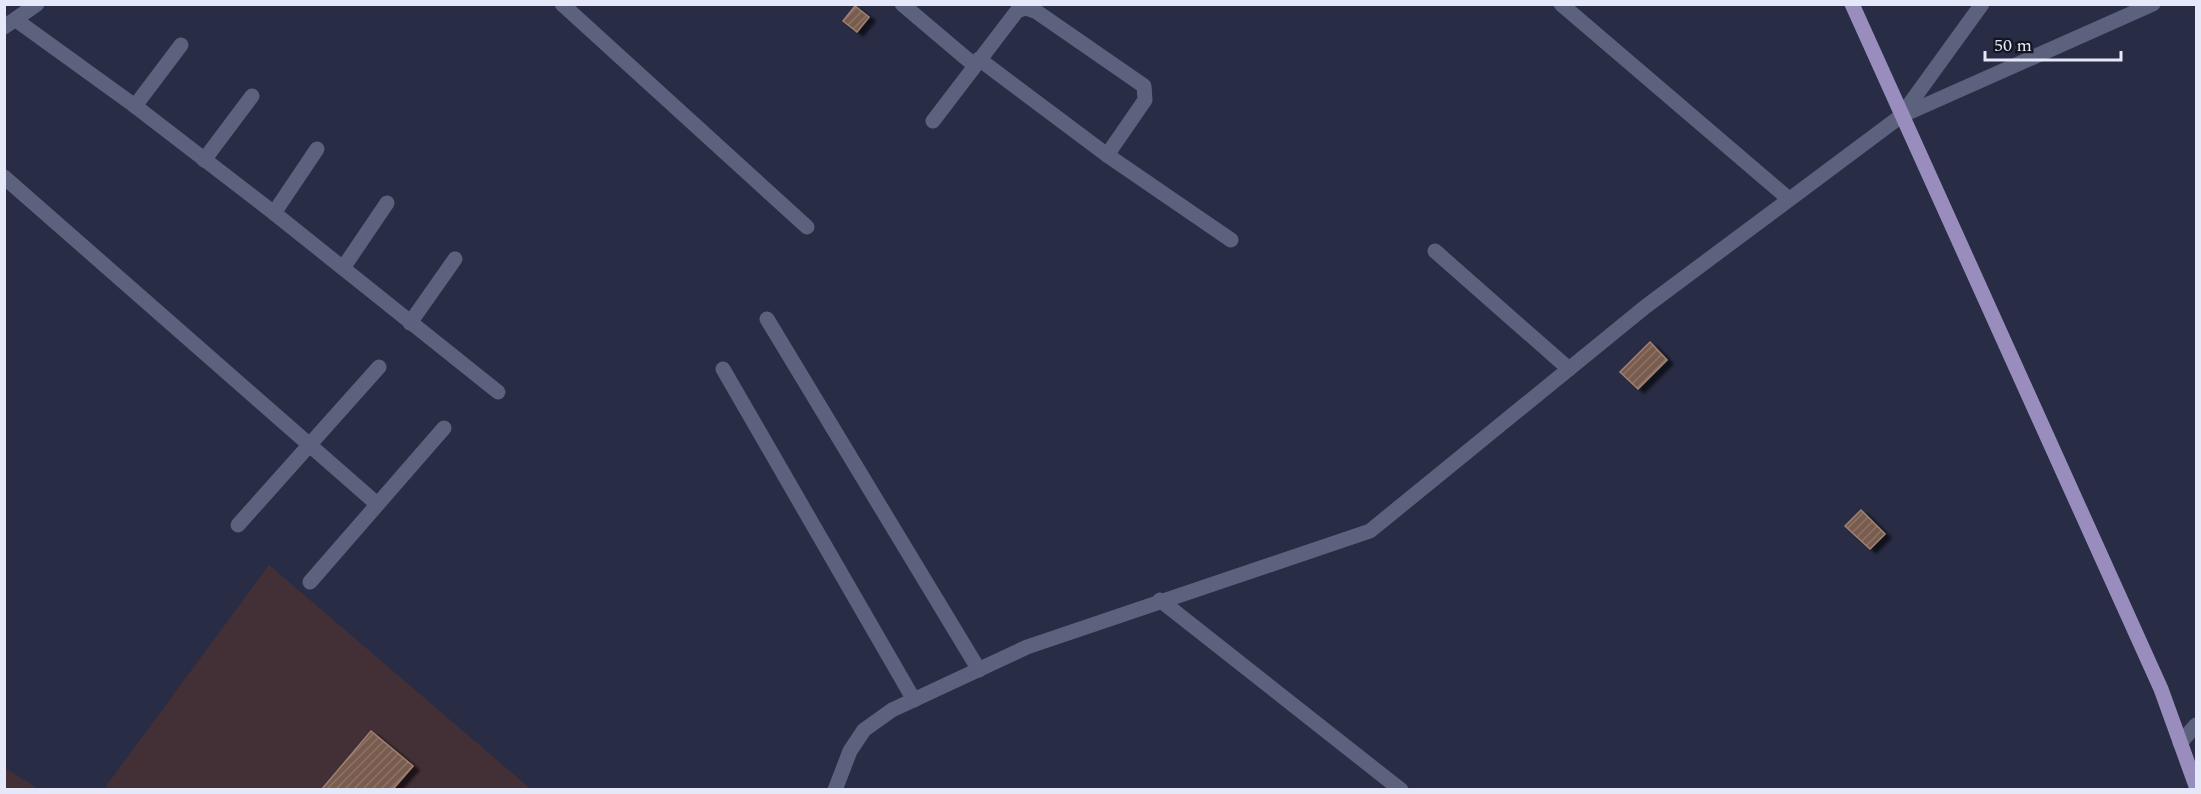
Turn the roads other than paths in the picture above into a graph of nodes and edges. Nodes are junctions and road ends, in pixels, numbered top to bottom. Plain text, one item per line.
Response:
1 (37, 4) edge
2 (562, 4) edge
3 (902, 4) edge
4 (1561, 4) edge
5 (1852, 4) edge
6 (1982, 4) edge
7 (2153, 4) edge
8 (10, 23) edge
9 (181, 45) dead end
10 (976, 62) junction
11 (252, 96) dead end
12 (135, 106) junction
13 (1901, 116) junction
14 (933, 121) dead end
15 (317, 149) dead end
16 (1107, 155) junction
17 (204, 160) junction
18 (4, 177) edge
19 (1789, 199) junction
20 (387, 203) dead end
21 (274, 213) junction
22 (807, 226) dead end
23 (1231, 240) dead end
24 (1435, 251) dead end
25 (455, 259) dead end
26 (343, 268) junction
27 (767, 319) dead end
28 (410, 323) junction
29 (379, 367) dead end
30 (723, 369) dead end
31 (1569, 369) junction
32 (498, 392) dead end
33 (444, 428) dead end
34 (309, 445) junction
35 (377, 504) junction
36 (238, 525) dead end
37 (310, 582) dead end
38 (1160, 600) junction
39 (979, 670) junction
40 (914, 700) junction
41 (2196, 726) edge
42 (2180, 743) junction
43 (2196, 786) edge
44 (835, 789) edge
45 (1401, 789) edge

1 - 8 street
2 - 22 street
3 - 10 street
4 - 19 street
5 - 13 main road
6 - 13 street
7 - 13 street
8 - 12 street
9 - 12 street
10 - 14 street
10 - 16 street
10 - 16 street
11 - 17 street
12 - 17 street
13 - 19 street
13 - 42 main road
15 - 21 street
16 - 23 street
17 - 21 street
18 - 34 street
19 - 31 street
20 - 26 street
21 - 26 street
24 - 31 street
25 - 28 street
26 - 28 street
27 - 39 street
28 - 32 street
29 - 34 street
30 - 40 street
31 - 38 street
33 - 35 street
34 - 35 street
34 - 36 street
35 - 37 street
38 - 39 street
38 - 45 street
39 - 40 street
40 - 44 street
41 - 42 street
42 - 43 main road

